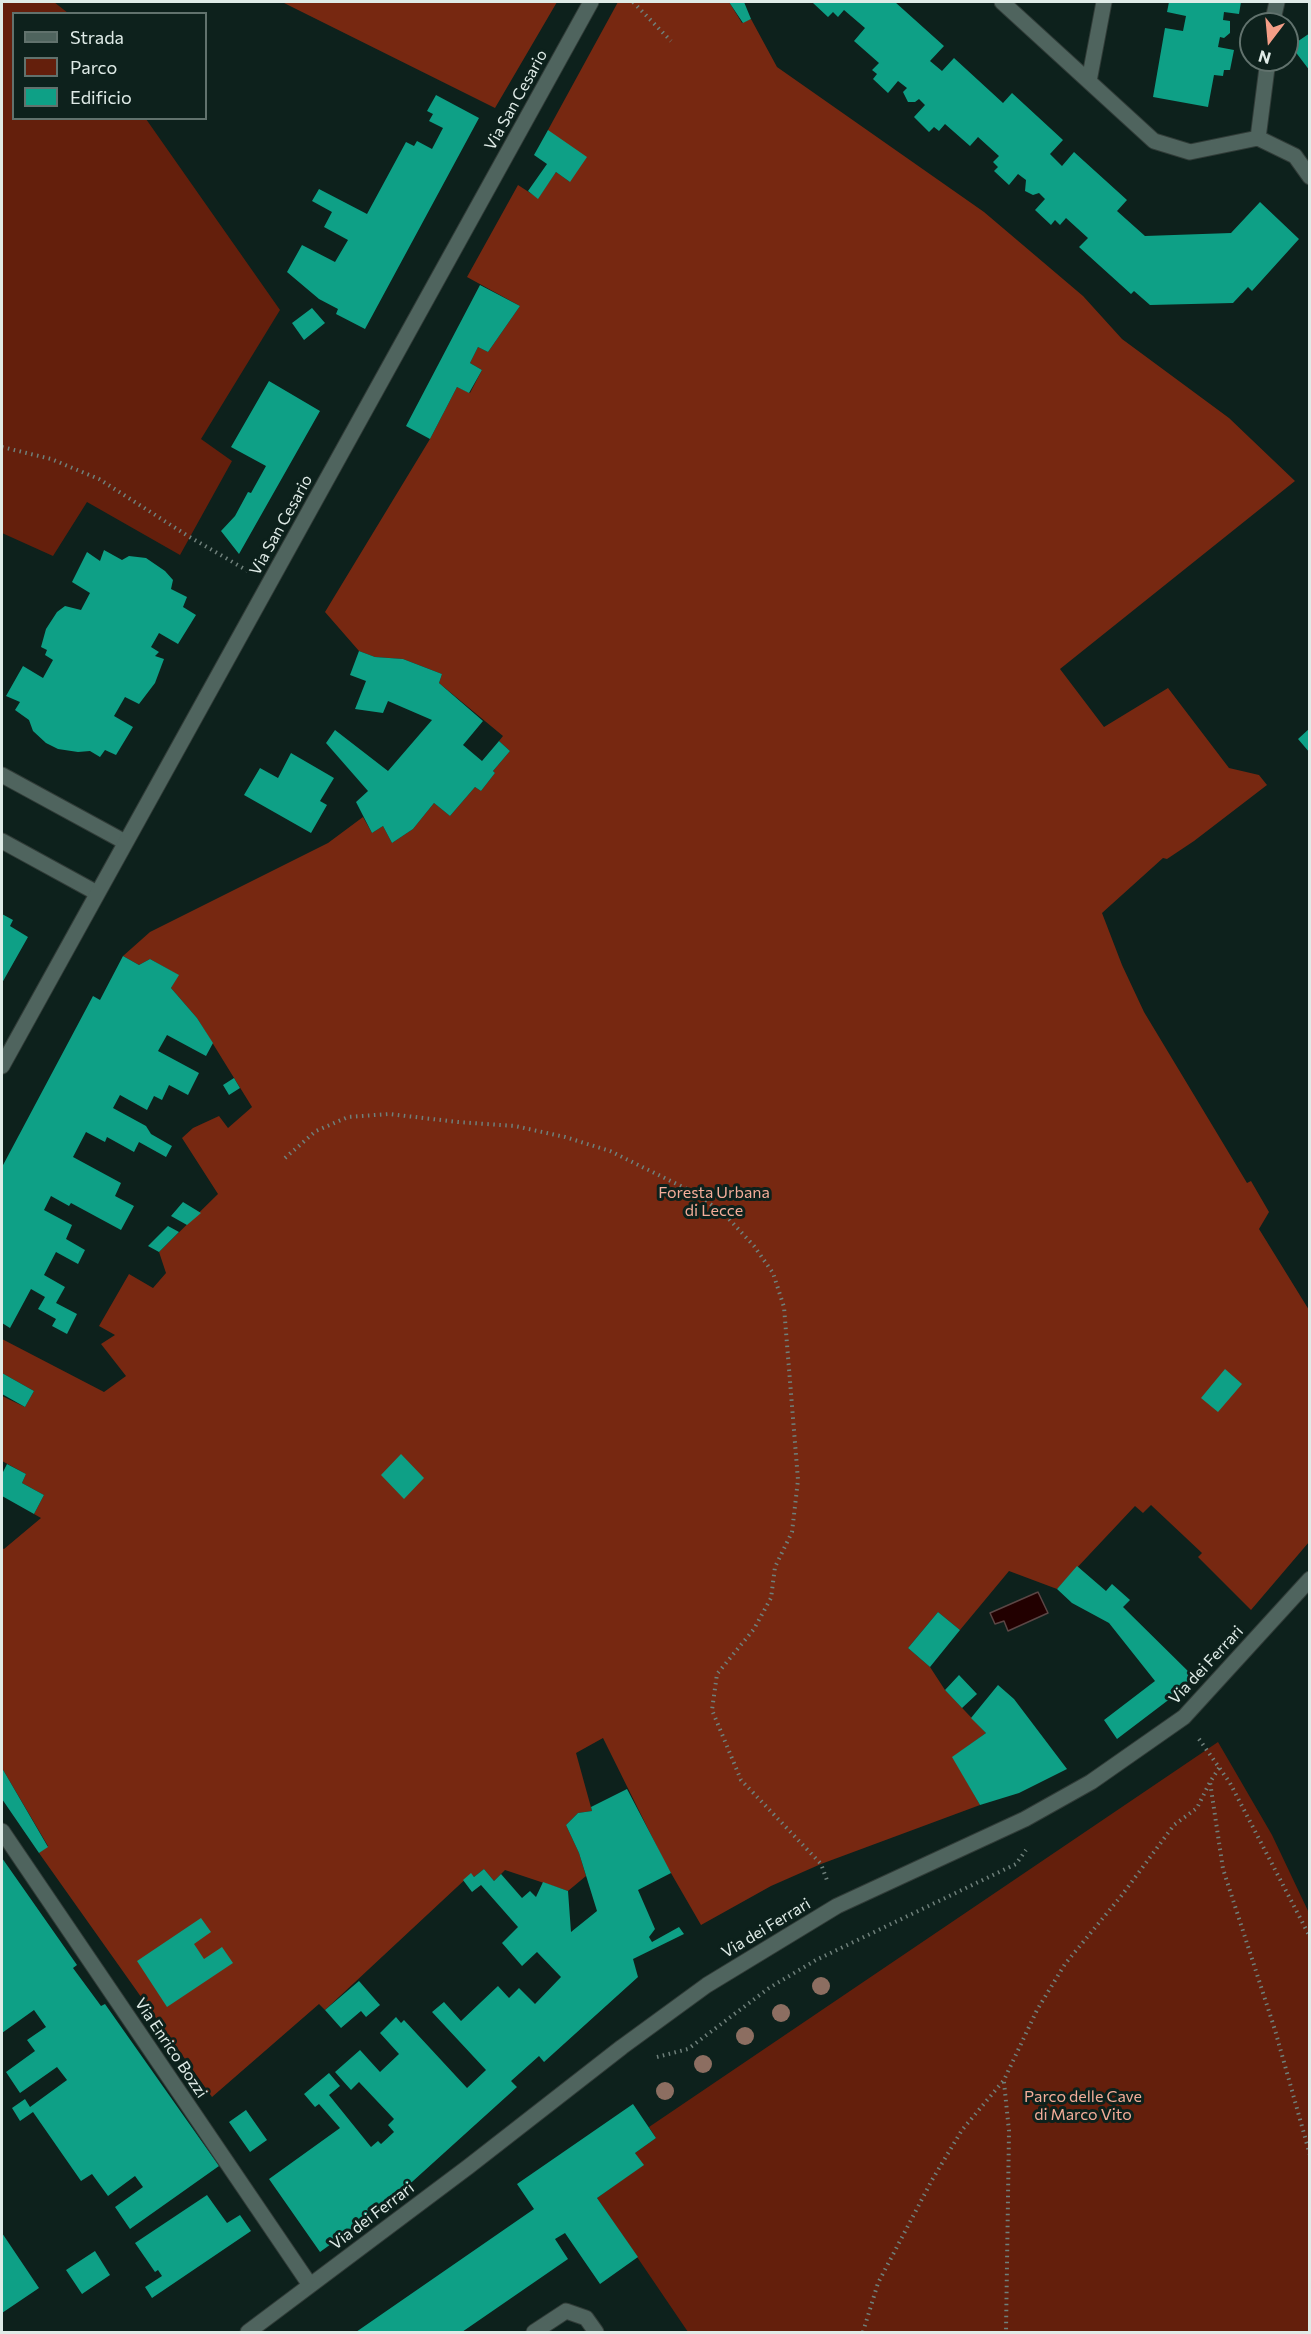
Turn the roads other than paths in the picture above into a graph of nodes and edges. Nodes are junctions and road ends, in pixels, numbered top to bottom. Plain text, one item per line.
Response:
1 (591, 2) edge
2 (1002, 2) edge
3 (1104, 2) edge
4 (1266, 72) edge
5 (1089, 81) junction
6 (1258, 138) junction
7 (1310, 177) edge
8 (2, 775) edge
9 (2, 841) edge
10 (125, 842) junction
11 (97, 893) junction
12 (2, 1066) edge
13 (1310, 1579) edge
14 (2, 1831) edge
15 (310, 2285) junction
16 (256, 2330) edge
17 (534, 2332) edge
18 (596, 2332) edge

1 - 10 street, Via San Cesario
2 - 5 street
3 - 5 street
4 - 6 street
5 - 6 street
6 - 7 street
8 - 10 street
9 - 11 street
10 - 11 street, Via San Cesario
11 - 12 street, Via San Cesario
13 - 15 street, Via dei Ferrari
14 - 15 street, Via Enrico Bozzi
15 - 16 street, Via dei Ferrari
17 - 18 street

